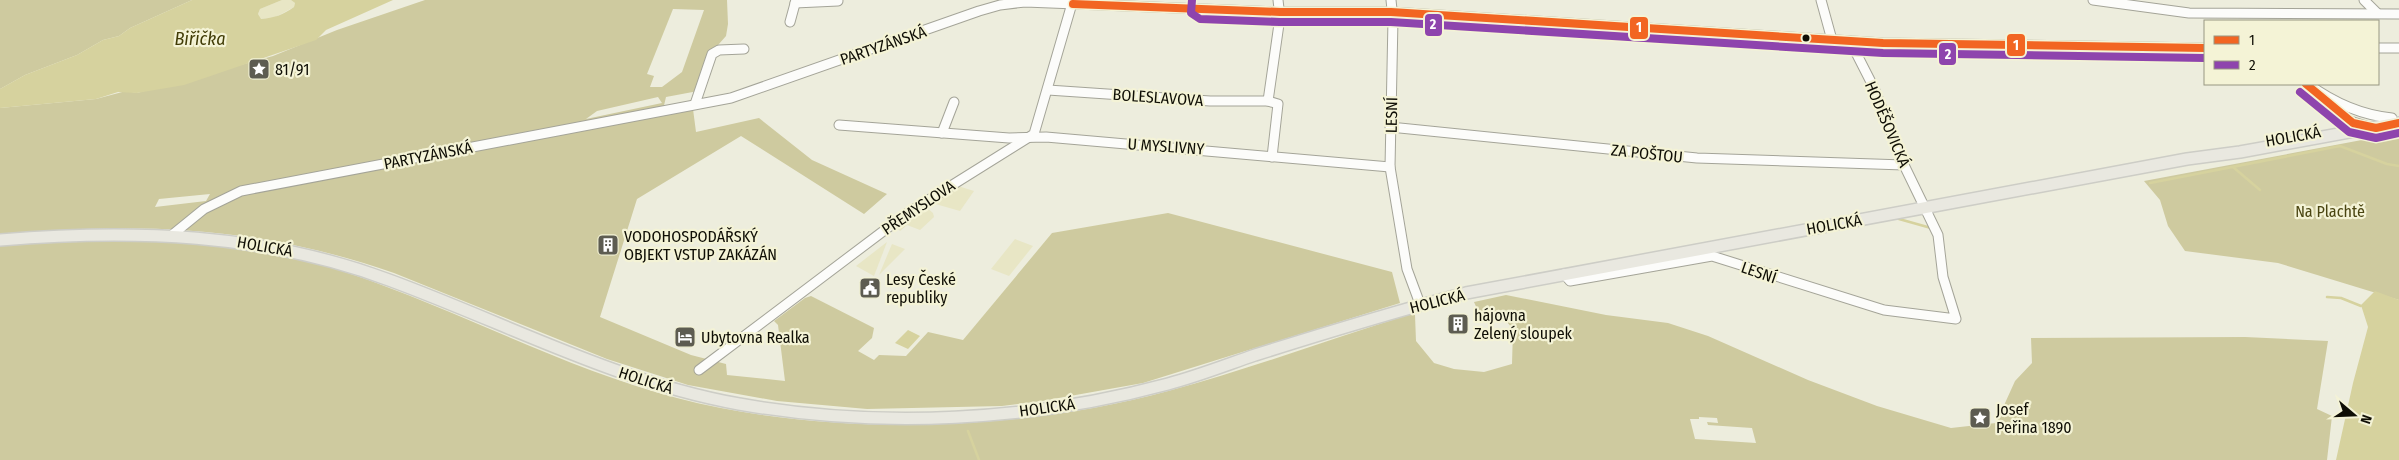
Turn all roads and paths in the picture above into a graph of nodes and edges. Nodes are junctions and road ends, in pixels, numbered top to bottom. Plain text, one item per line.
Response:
1 (1278, 0) edge
2 (1391, 0) edge
3 (1821, 0) edge
4 (2093, 0) edge
5 (2364, 0) edge
6 (796, 1) edge
7 (838, 1) edge
8 (1073, 2) edge
9 (997, 3) edge
10 (1122, 3) edge
11 (1280, 12) junction
12 (1391, 12) junction
13 (2377, 14) junction
14 (2399, 14) edge
15 (790, 22) dead end
16 (1832, 40) junction
17 (1850, 41) junction
18 (2204, 48) edge
19 (2379, 48) edge
20 (2399, 48) edge
21 (744, 49) dead end
22 (2308, 85) edge
23 (2308, 85) edge
24 (1048, 90) junction
25 (1268, 101) junction
26 (954, 102) dead end
27 (696, 104) junction
28 (2397, 119) edge
29 (2343, 122) junction
30 (2357, 124) junction
31 (839, 125) dead end
32 (1390, 127) junction
33 (2376, 128) junction
34 (942, 133) junction
35 (1027, 139) junction
36 (1272, 157) junction
37 (2187, 159) junction
38 (1904, 165) junction
39 (1390, 167) junction
40 (1926, 207) junction
41 (172, 235) junction
42 (0, 240) edge
43 (1564, 274) junction
44 (1420, 304) junction
45 (699, 370) dead end

1 - 11 street
2 - 12 street, LESNÍ
3 - 16 street
4 - 13 street
5 - 13 street
6 - 7 street
6 - 15 street
8 - 9 street, PARTYZÁNSKÁ
8 - 10 street, PARTYZÁNSKÁ
8 - 24 street, PŘEMYSLOVA
9 - 27 street, PARTYZÁNSKÁ
10 - 11 street, PARTYZÁNSKÁ
11 - 12 street, PARTYZÁNSKÁ
11 - 25 street
12 - 16 street, PARTYZÁNSKÁ
12 - 32 street, LESNÍ
13 - 14 street
16 - 17 street, PARTYZÁNSKÁ
17 - 18 street, PARTYZÁNSKÁ
17 - 38 street, HODĚŠOVICKÁ
19 - 20 street
21 - 27 street
22 - 28 street
23 - 29 street
24 - 25 street, BOLESLAVOVA
24 - 35 street, PŘEMYSLOVA
25 - 36 street
26 - 34 street
27 - 41 street, PARTYZÁNSKÁ
28 - 30 main road, HOLICKÁ
28 - 33 main road, HOLICKÁ
29 - 30 main road, HOLICKÁ
29 - 37 main road, HOLICKÁ
30 - 33 street
31 - 34 street, U MYSLIVNY
32 - 38 street, ZA POŠTOU
32 - 39 street, LESNÍ
33 - 37 main road, HOLICKÁ
34 - 35 street, U MYSLIVNY
35 - 36 street, U MYSLIVNY
35 - 45 street, PŘEMYSLOVA
36 - 39 street, U MYSLIVNY
37 - 40 main road, HOLICKÁ
38 - 40 street, HODĚŠOVICKÁ
39 - 44 street, LESNÍ
40 - 43 main road, HOLICKÁ
40 - 43 street, LESNÍ
41 - 42 main road, HOLICKÁ
41 - 44 main road, HOLICKÁ
43 - 44 main road, HOLICKÁ

